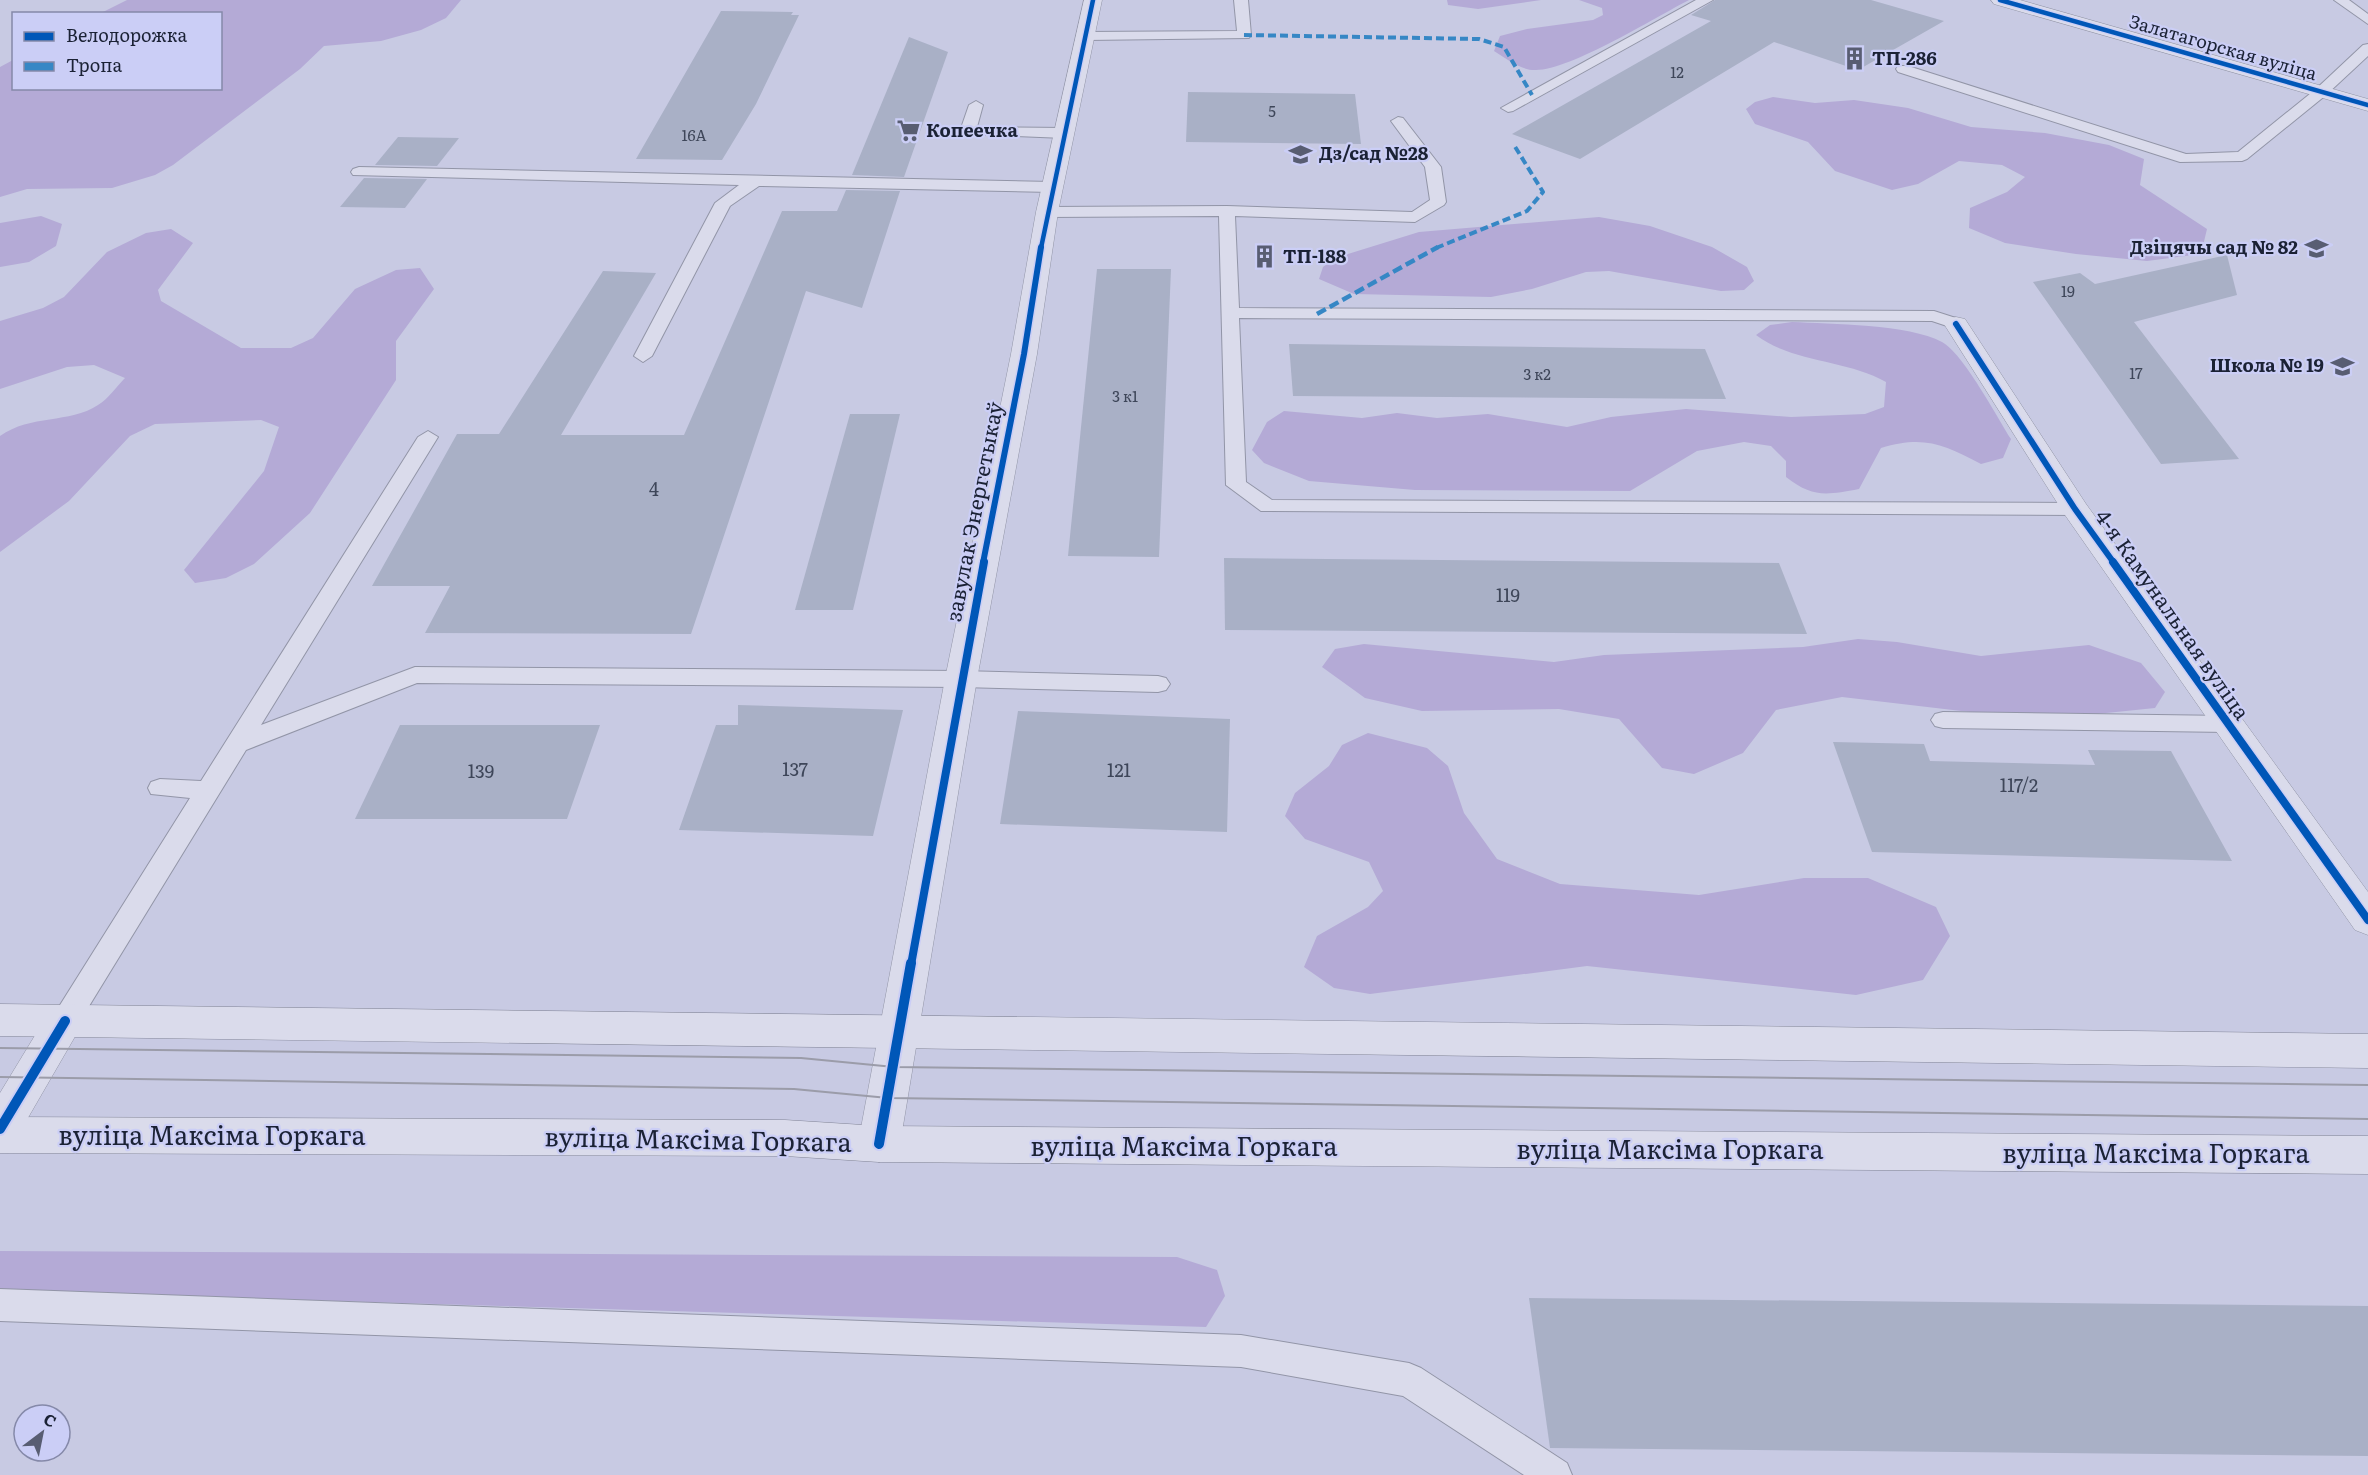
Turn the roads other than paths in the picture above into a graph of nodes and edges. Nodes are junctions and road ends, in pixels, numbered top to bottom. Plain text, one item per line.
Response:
1 (1093, 0) edge
2 (1241, 0) edge
3 (1706, 0) edge
4 (2000, 0) edge
5 (2341, 0) edge
6 (2368, 20) edge
7 (1086, 36) junction
8 (2368, 48) edge
9 (1903, 69) dead end
10 (2321, 92) junction
11 (976, 105) dead end
12 (2368, 105) edge
13 (1508, 108) dead end
14 (1398, 121) dead end
15 (1064, 133) junction
16 (359, 172) dead end
17 (756, 181) junction
18 (1049, 199) junction
19 (1227, 211) junction
20 (1230, 313) junction
21 (1956, 324) joint
22 (643, 356) dead end
23 (428, 437) dead end
24 (2075, 509) junction
25 (961, 679) junction
26 (1158, 684) dead end
27 (1943, 720) dead end
28 (2228, 724) junction
29 (237, 744) junction
30 (160, 788) dead end
31 (208, 790) junction
32 (2368, 920) edge
33 (0, 1020) edge
34 (65, 1021) junction
35 (900, 1032) junction
36 (2368, 1051) edge
37 (0, 1129) edge
38 (0, 1135) edge
39 (879, 1144) junction
40 (2368, 1155) edge
41 (0, 1305) edge
42 (1555, 1475) edge

1 - 7 street, завулак Энергетыкаў
2 - 7 lane
3 - 13 lane
4 - 10 street, Залатагорская вуліца
5 - 6 lane
7 - 15 street, завулак Энергетыкаў
8 - 10 lane
9 - 10 lane
10 - 12 street, Залатагорская вуліца
11 - 15 lane
14 - 19 lane
15 - 18 street, завулак Энергетыкаў
16 - 17 lane
17 - 18 lane
17 - 22 lane
18 - 19 lane
18 - 25 street, завулак Энергетыкаў
19 - 20 lane
20 - 21 lane
20 - 24 lane
21 - 24 street, 4-я Камунальная вуліца
23 - 29 lane
24 - 28 street, 4-я Камунальная вуліца
25 - 26 lane
25 - 29 lane
25 - 35 street, завулак Энергетыкаў
27 - 28 lane
28 - 32 street, 4-я Камунальная вуліца
29 - 31 lane
30 - 31 lane
31 - 34 lane
33 - 34 street
34 - 35 street
34 - 37 street
35 - 36 street
35 - 39 street, завулак Энергетыкаў
38 - 39 street, вуліца Максіма Горкага
39 - 40 street, вуліца Максіма Горкага
41 - 42 lane

